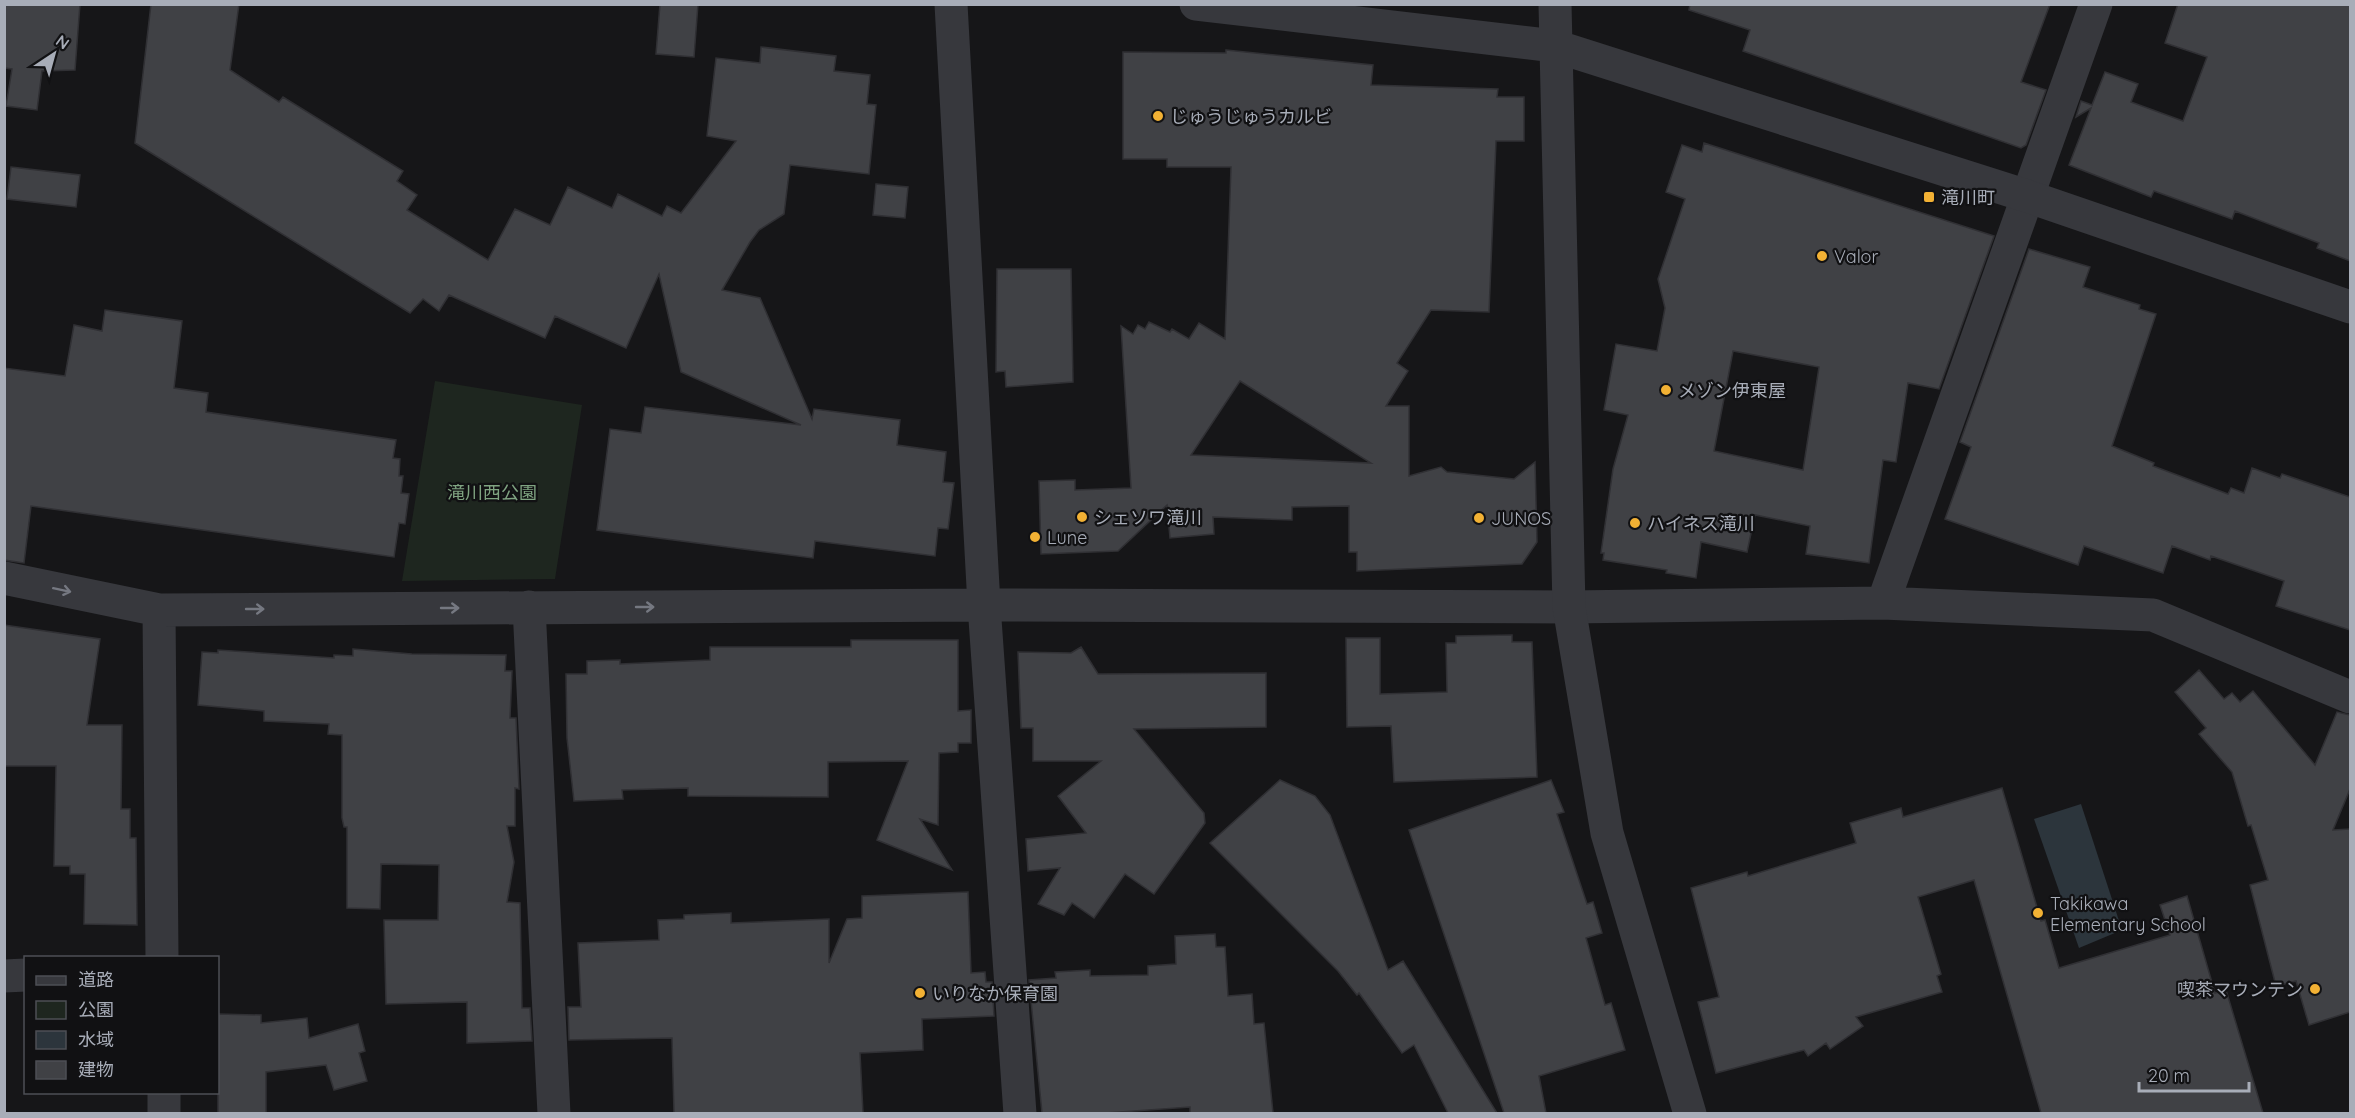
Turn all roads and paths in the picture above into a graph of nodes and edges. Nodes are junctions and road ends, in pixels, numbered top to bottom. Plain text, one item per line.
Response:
1 (951, 4) edge
2 (1196, 4) edge
3 (1555, 4) edge
4 (2096, 4) edge
5 (1555, 46) junction
6 (2027, 196) junction
7 (2350, 307) edge
8 (4, 578) edge
9 (1883, 603) junction
10 (984, 605) junction
11 (529, 607) junction
12 (1569, 607) junction
13 (159, 610) junction
14 (2350, 697) edge
15 (162, 956) edge
16 (24, 975) edge
17 (4, 976) edge
18 (164, 1094) edge
19 (164, 1113) edge
20 (554, 1113) edge
21 (1020, 1113) edge
22 (1690, 1113) edge

1 - 10 street
2 - 5 street
3 - 5 street
4 - 6 street
5 - 6 street
5 - 12 street
6 - 7 street
6 - 9 street
8 -> 13 street
9 - 12 street
9 - 14 street
11 -> 10 street
10 - 12 street
10 - 21 street
13 -> 11 street
11 - 20 street
12 - 22 street
13 - 15 street
16 - 17 street
18 - 19 street

